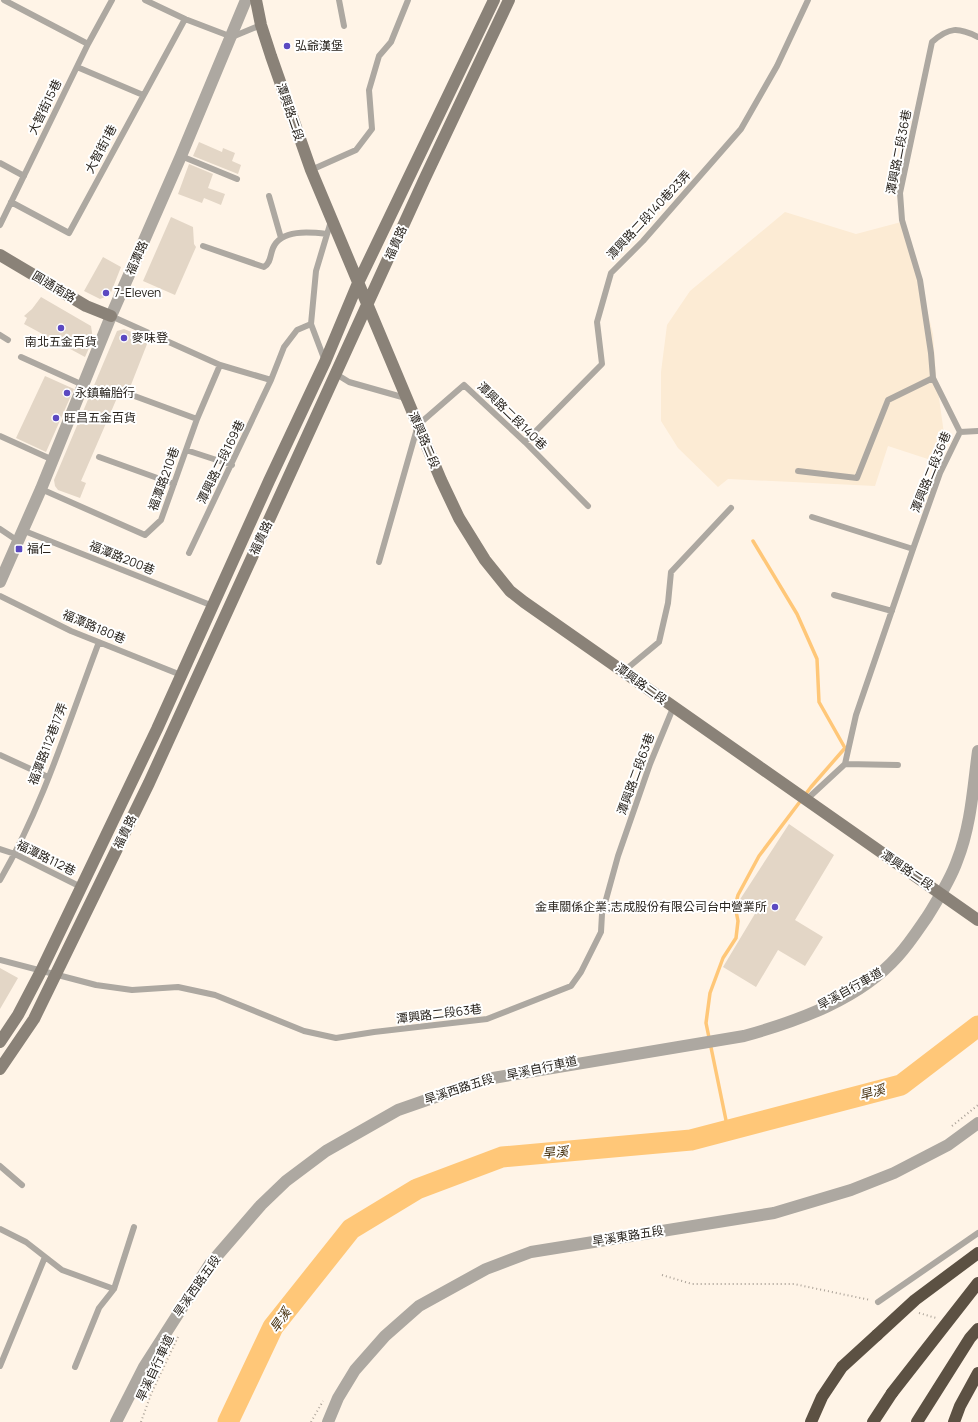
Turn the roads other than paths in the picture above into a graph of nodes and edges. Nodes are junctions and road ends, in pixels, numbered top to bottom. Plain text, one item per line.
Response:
1 (4, 0) edge
2 (112, 0) edge
3 (145, 0) edge
4 (246, 0) edge
5 (256, 0) edge
6 (339, 0) edge
7 (408, 0) edge
8 (494, 0) edge
9 (509, 0) edge
10 (808, 0) edge
11 (185, 19) junction
12 (261, 25) junction
13 (344, 26) dead end
14 (978, 36) edge
15 (232, 37) junction
16 (88, 44) junction
17 (77, 67) junction
18 (143, 95) junction
19 (181, 156) junction
20 (0, 163) edge
21 (311, 170) junction
22 (24, 176) junction
23 (237, 179) dead end
24 (269, 196) dead end
25 (11, 202) junction
26 (331, 221) junction
27 (0, 225) edge
28 (327, 234) junction
29 (280, 238) junction
30 (203, 246) dead end
31 (0, 254) edge
32 (358, 283) junction
33 (368, 305) junction
34 (111, 316) junction
35 (311, 324) junction
36 (0, 335) edge
37 (8, 340) dead end
38 (21, 358) dead end
39 (325, 362) junction
40 (220, 365) junction
41 (336, 374) junction
42 (933, 378) junction
43 (272, 380) junction
44 (83, 384) junction
45 (129, 394) dead end
46 (408, 403) junction
47 (197, 419) junction
48 (418, 425) junction
49 (978, 431) edge
50 (960, 432) junction
51 (0, 436) edge
52 (525, 442) junction
53 (186, 450) junction
54 (99, 457) dead end
55 (52, 460) junction
56 (232, 465) junction
57 (798, 471) dead end
58 (174, 484) junction
59 (41, 489) junction
60 (588, 506) dead end
61 (731, 508) dead end
62 (812, 517) dead end
63 (0, 530) edge
64 (20, 535) junction
65 (913, 549) junction
66 (189, 553) dead end
67 (379, 562) dead end
68 (0, 582) edge
69 (834, 595) dead end
70 (0, 596) edge
71 (213, 606) junction
72 (892, 611) junction
73 (99, 642) junction
74 (624, 671) junction
75 (181, 675) junction
76 (673, 708) junction
77 (978, 751) edge
78 (0, 755) edge
79 (845, 764) junction
80 (898, 765) dead end
81 (48, 777) junction
82 (806, 801) junction
83 (0, 849) edge
84 (15, 854) junction
85 (0, 880) edge
86 (81, 887) junction
87 (946, 897) junction
88 (978, 920) edge
89 (0, 960) edge
90 (41, 971) junction
91 (56, 976) junction
92 (0, 1042) edge
93 (0, 1069) edge
94 (978, 1122) edge
95 (0, 1166) edge
96 (22, 1185) dead end
97 (134, 1227) dead end
98 (0, 1230) edge
99 (978, 1233) edge
100 (978, 1253) edge
101 (45, 1257) junction
102 (978, 1283) edge
103 (114, 1290) junction
104 (878, 1302) road end
105 (978, 1329) edge
106 (0, 1366) edge
107 (75, 1367) dead end
108 (978, 1373) edge
109 (116, 1422) edge
110 (328, 1422) edge
111 (811, 1422) edge
112 (873, 1422) edge
113 (917, 1422) edge
114 (954, 1422) edge

1 - 16 lane
2 - 16 lane, 大智街15巷
3 - 11 lane
4 - 15 street, 福潭路
5 - 12 street, 潭興路二段
6 - 13 lane
7 - 21 lane
8 - 32 street, 福貴路
9 - 33 street, 福貴路
10 - 52 lane, 潭興路二段140巷23弄
11 - 15 lane
11 - 18 lane, 大智街1巷
12 - 15 lane
12 - 21 street, 潭興路二段
14 - 42 lane, 潭興路二段36巷
15 - 19 street, 福潭路
16 - 17 lane, 大智街15巷
17 - 18 lane
17 - 22 lane, 大智街15巷
18 - 25 lane, 大智街1巷
19 - 23 lane
19 - 34 street, 福潭路
20 - 22 lane
21 - 26 street, 潭興路二段
22 - 25 lane, 大智街15巷
24 - 29 lane
25 - 27 lane, 大智街15巷
26 - 28 lane
26 - 32 street, 潭興路二段
28 - 29 lane
28 - 35 lane
29 - 30 lane
31 - 34 street, 圓通南路
32 - 33 street, 潭興路二段
32 - 39 street, 福貴路
33 - 41 street, 福貴路
33 - 46 street, 潭興路二段
34 - 40 lane
34 - 44 street, 福潭路
35 - 39 lane
35 - 43 lane, 潭興路二段169巷
36 - 37 lane
38 - 44 lane
39 - 71 street, 福貴路
40 - 43 lane
40 - 47 lane, 福潭路210巷
41 - 46 lane, 潭興路二段
41 - 91 street, 福貴路
42 - 50 lane, 潭興路二段36巷
42 - 57 lane
43 - 56 lane, 潭興路二段169巷
44 - 55 street, 福潭路
45 - 47 lane
46 - 48 street, 潭興路二段
47 - 53 lane, 福潭路210巷
48 - 52 lane, 潭興路二段140巷
48 - 67 lane
48 - 74 street, 潭興路二段
49 - 50 lane
50 - 65 lane, 潭興路二段36巷
51 - 55 lane
52 - 60 lane, 潭興路二段140巷
53 - 56 lane
53 - 58 lane, 福潭路210巷
54 - 58 lane
55 - 59 street, 福潭路
56 - 66 lane, 潭興路二段169巷
58 - 59 lane, 福潭路210巷
59 - 64 street, 福潭路
61 - 74 lane
62 - 65 lane
63 - 64 lane, 福潭路200巷
64 - 68 street, 福潭路
64 - 71 lane, 福潭路200巷
65 - 72 lane, 潭興路二段36巷
69 - 72 lane
70 - 73 lane, 福潭路180巷
71 - 75 street, 福貴路
72 - 79 lane, 潭興路二段36巷
73 - 75 lane, 福潭路180巷
73 - 81 lane, 福潭路112巷17弄
74 - 76 street, 潭興路二段
75 - 86 street, 福貴路
76 - 82 street, 潭興路二段
76 - 91 lane, 潭興路二段63巷
77 - 87 street, 旱溪西路五段
78 - 81 lane
79 - 80 lane
79 - 82 lane
81 - 84 lane, 福潭路112巷17弄
82 - 87 street, 潭興路二段
83 - 84 lane, 福潭路112巷
84 - 85 lane, 福潭路112巷17弄
84 - 86 lane, 福潭路112巷
86 - 90 street, 福貴路
87 - 88 street, 潭興路二段
87 - 109 street, 旱溪西路五段
89 - 90 lane, 潭興路二段63巷
90 - 91 lane, 潭興路二段63巷
90 - 92 street, 福貴路
91 - 93 street, 福貴路
94 - 110 street, 旱溪東路五段
95 - 96 lane
97 - 103 lane
98 - 101 lane
99 - 104 lane
100 - 111 highway, bridge
101 - 103 lane
101 - 106 lane
102 - 112 highway, bridge
103 - 107 lane
105 - 113 highway
108 - 114 highway

